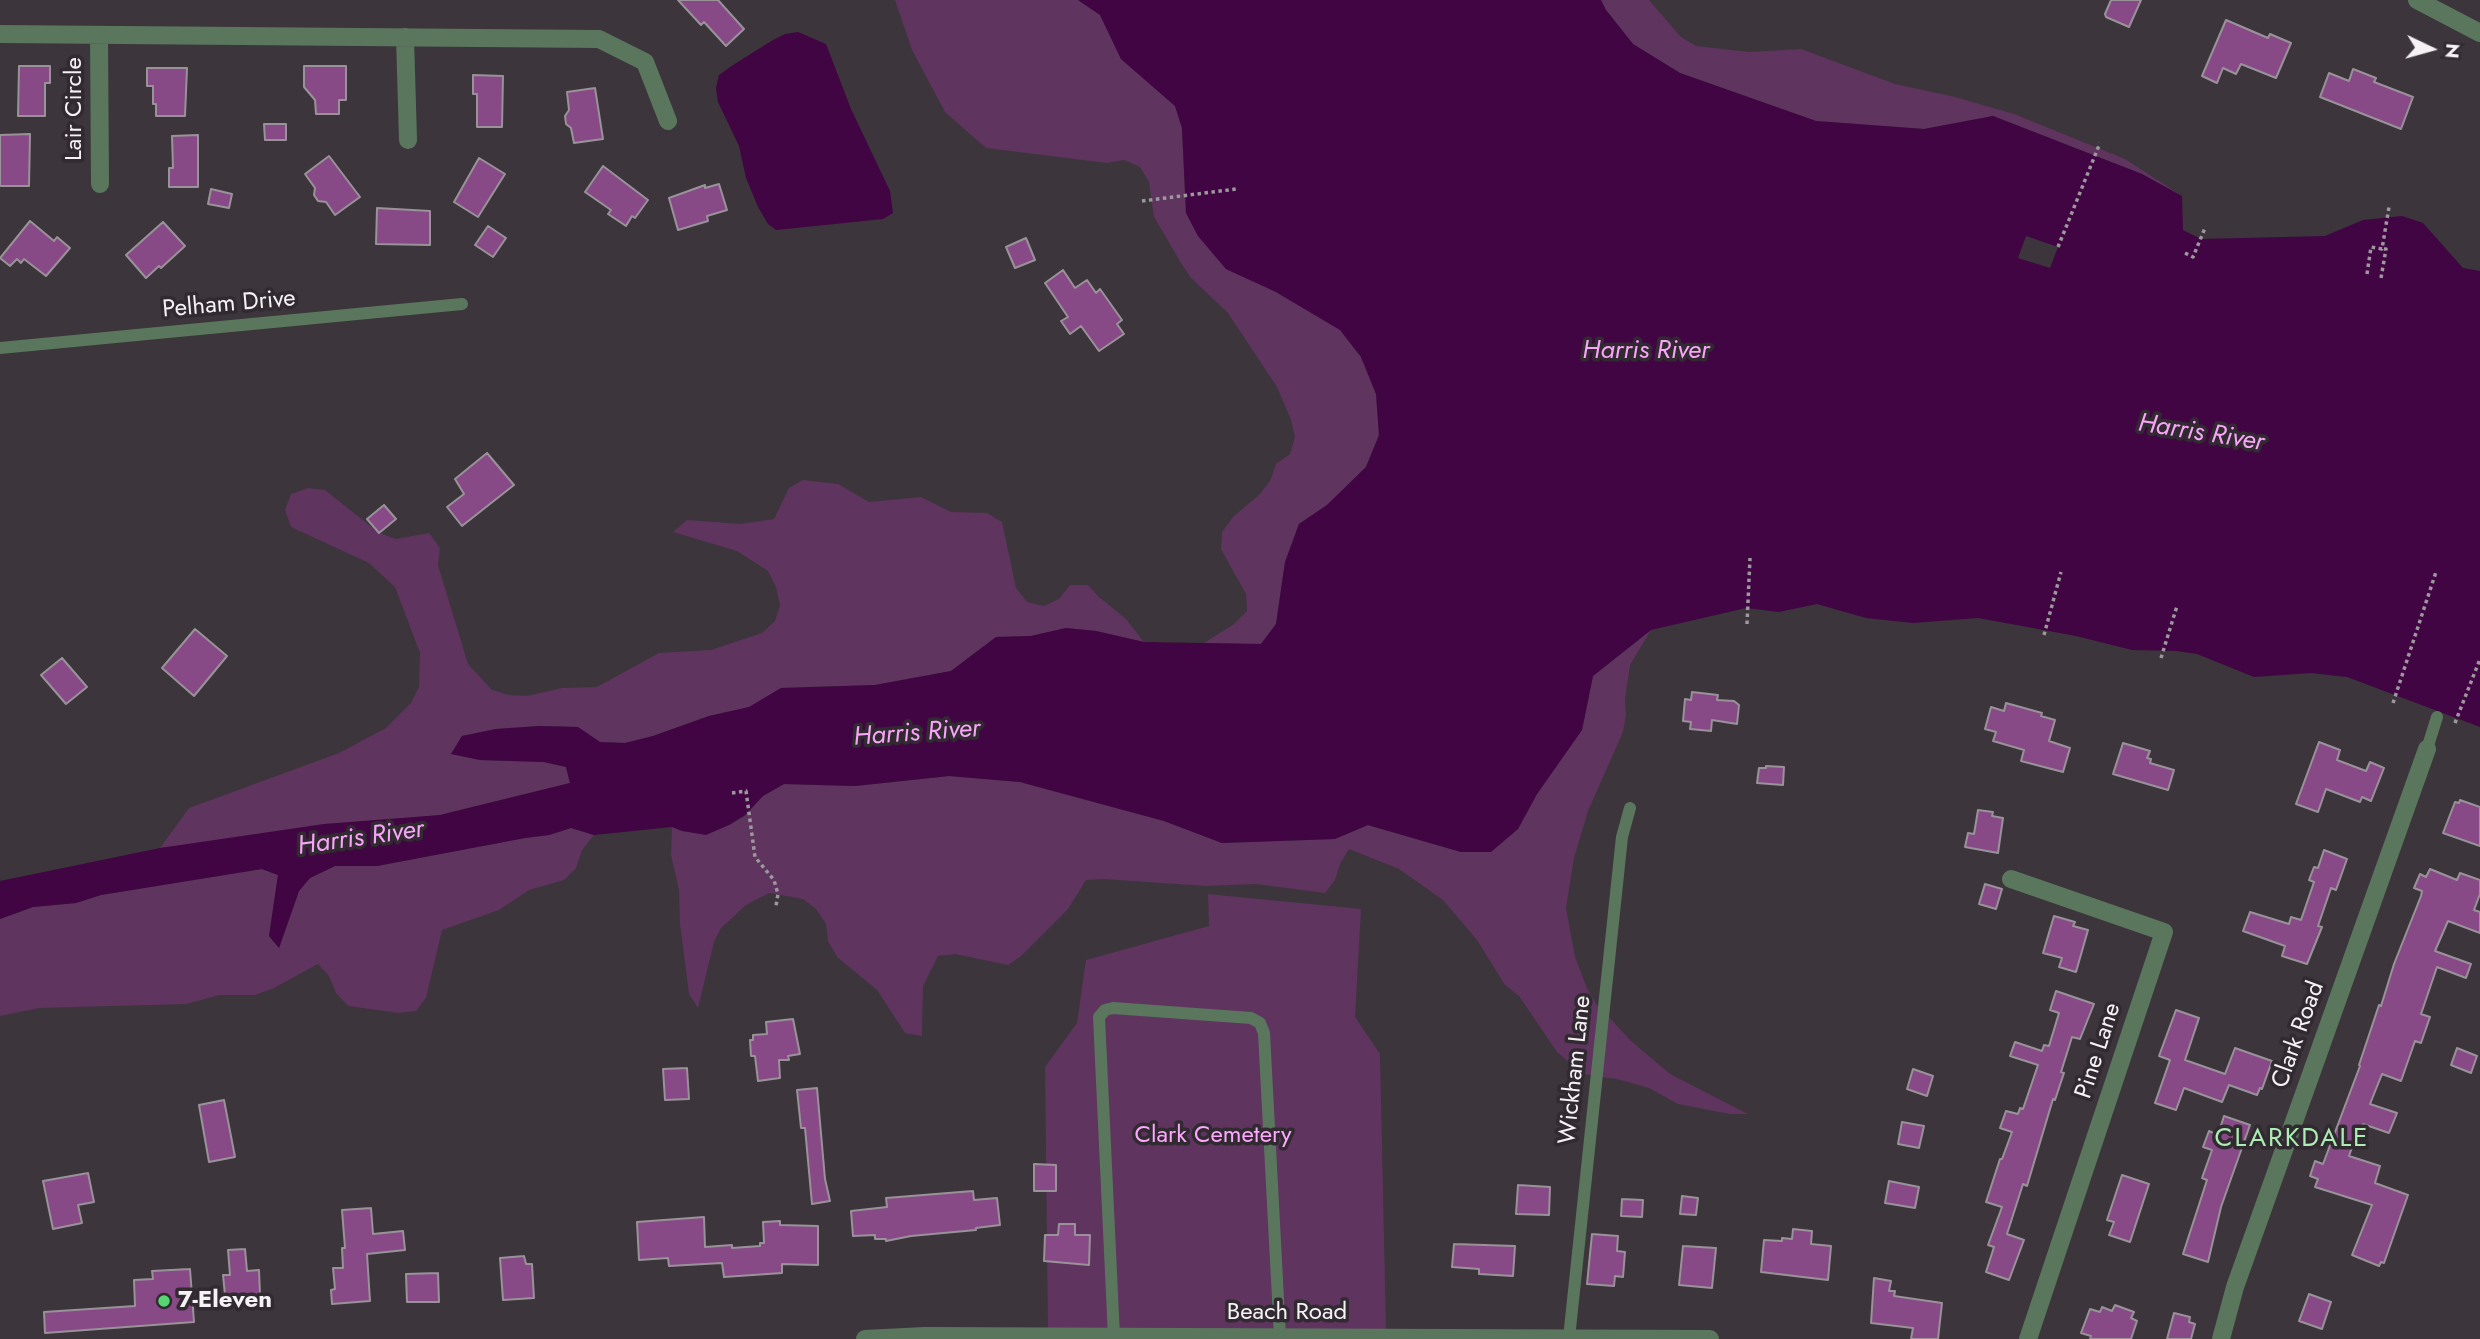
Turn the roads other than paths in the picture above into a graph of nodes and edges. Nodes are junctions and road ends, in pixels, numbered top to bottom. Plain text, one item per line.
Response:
1 (2417, 0) edge
2 (2480, 33) edge
3 (0, 34) edge
4 (99, 35) junction
5 (405, 37) junction
6 (668, 121) dead end
7 (408, 140) dead end
8 (100, 184) dead end
9 (462, 304) dead end
10 (0, 348) edge
11 (2437, 717) dead end
12 (2427, 749) joint
13 (1630, 808) dead end
14 (2011, 879) dead end
15 (1114, 1337) edge
16 (1280, 1337) junction
17 (1569, 1338) edge
18 (865, 1339) edge
19 (1710, 1339) edge
20 (2028, 1339) edge
21 (2221, 1339) edge

1 - 2 street
3 - 4 street
4 - 5 street
4 - 8 street, Lair Circle
5 - 6 street
5 - 7 street
9 - 10 lane, Pelham Drive
11 - 12 lane
12 - 21 street, Clark Road
13 - 17 lane, Wickham Lane
14 - 20 street, Pine Lane
15 - 16 street, Beach Road
15 - 16 lane
15 - 18 street, Beach Road
16 - 17 street, Beach Road
17 - 19 street, Beach Road

